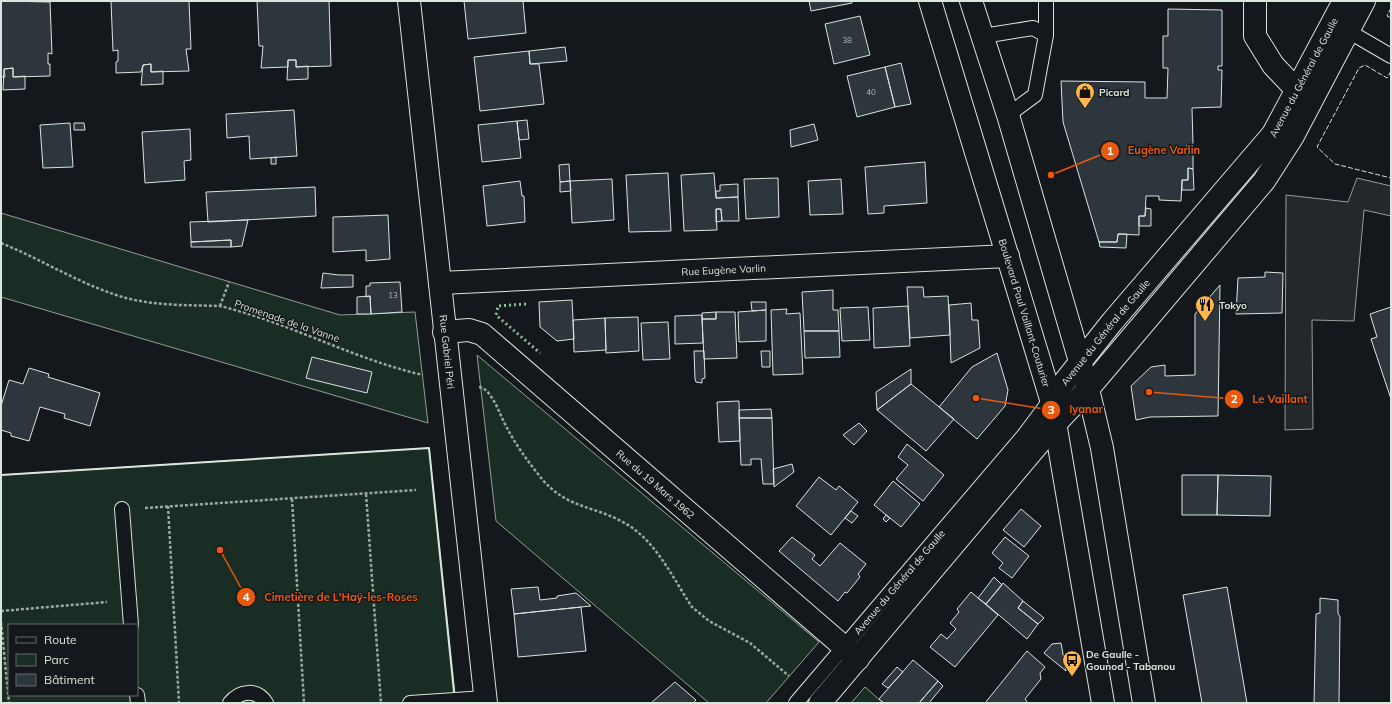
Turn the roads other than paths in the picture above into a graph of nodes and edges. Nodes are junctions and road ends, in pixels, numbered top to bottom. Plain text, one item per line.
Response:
1 (409, 1) edge
2 (930, 1) edge
3 (971, 1) edge
4 (1046, 1) edge
5 (1255, 1) edge
6 (1344, 1) edge
7 (1364, 1) edge
8 (1348, 31) junction
9 (1046, 35) junction
10 (983, 36) junction
11 (1391, 56) edge
12 (1303, 97) junction
13 (1008, 115) junction
14 (1008, 256) junction
15 (440, 283) junction
16 (444, 332) junction
17 (1080, 361) junction
18 (1088, 389) junction
19 (1051, 399) junction
20 (1056, 423) junction
21 (122, 510) road end
22 (131, 624) edge
23 (851, 652) junction
24 (485, 700) edge
25 (230, 703) edge
26 (266, 703) edge
27 (410, 703) edge
28 (796, 703) edge
29 (820, 703) edge
30 (1103, 703) edge
31 (1144, 703) edge

1 - 15 street, Rue Gabriel Péri
2 - 14 street, Boulevard Paul Vaillant-Couturier
3 - 10 street
4 - 9 lane
5 - 12 street
6 - 12 street, Avenue du Général de Gaulle
7 - 8 street, Avenue du Général de Gaulle
8 - 11 lane
8 - 12 street, Avenue du Général de Gaulle
9 - 10 lane
9 - 13 lane
10 - 13 street
12 - 17 street, Avenue du Général de Gaulle
12 - 18 street, Avenue du Général de Gaulle
13 - 17 street
14 - 15 street, Rue Eugène Varlin
14 - 19 street, Boulevard Paul Vaillant-Couturier
15 - 16 street, Rue Gabriel Péri
16 - 23 street, Rue du 19 Mars 1962
16 - 24 street, Rue Gabriel Péri
17 - 18 street
17 - 19 street, Avenue du Général de Gaulle
18 - 20 street, Avenue du Général de Gaulle
18 - 31 street
19 - 20 street, Boulevard Paul Vaillant-Couturier
19 - 23 lane, Avenue du Général de Gaulle
20 - 23 street, Avenue du Général de Gaulle
20 - 30 street, Boulevard Paul Vaillant-Couturier
21 - 22 lane
23 - 28 lane, Avenue du Général de Gaulle
23 - 29 street, Avenue du Général de Gaulle
24 - 27 lane
25 - 26 lane

